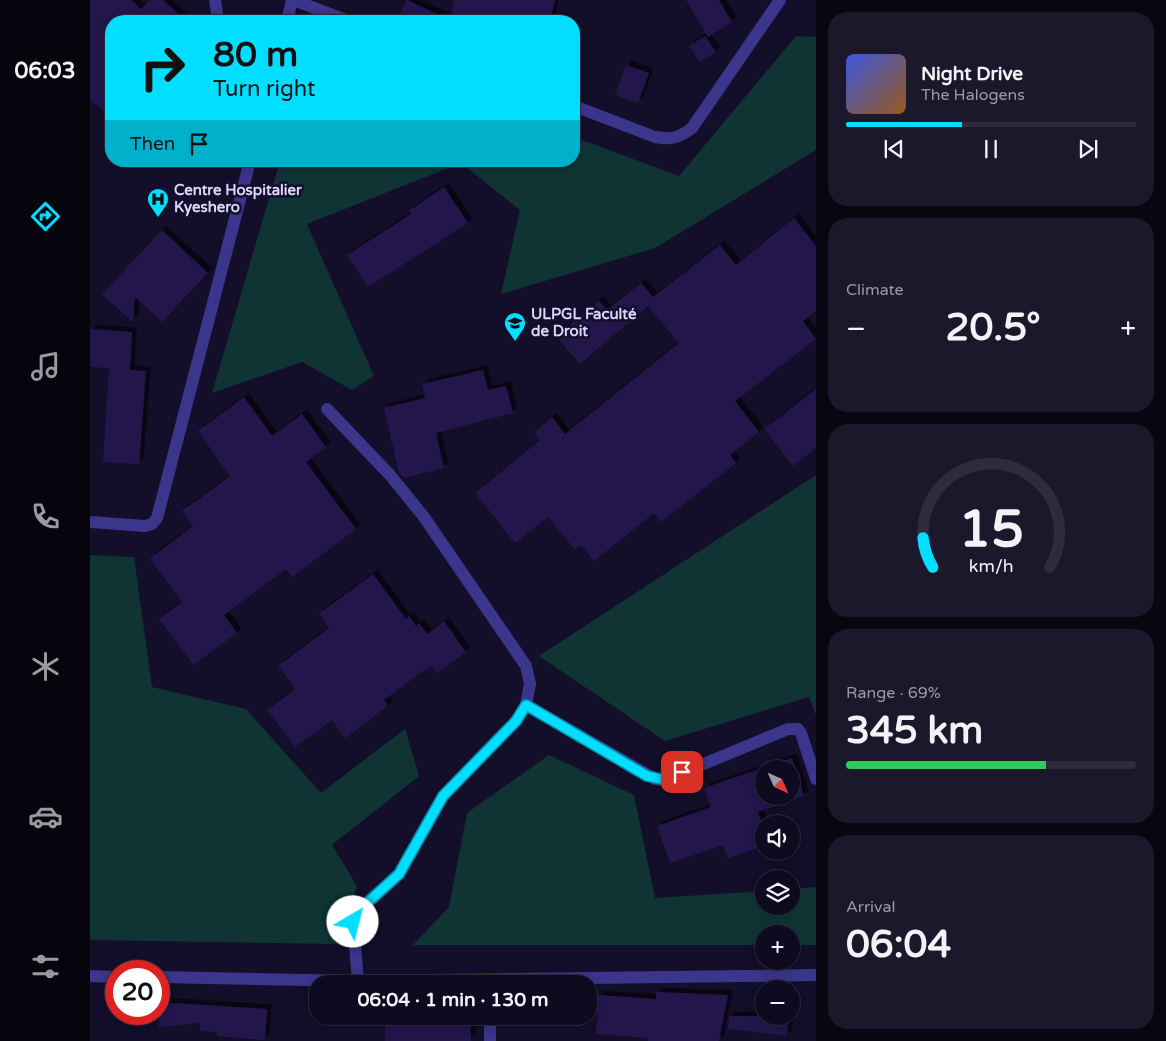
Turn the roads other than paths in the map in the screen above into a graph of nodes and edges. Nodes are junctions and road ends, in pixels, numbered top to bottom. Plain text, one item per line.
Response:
1 (215, 0) edge
2 (293, 0) edge
3 (780, 0) edge
4 (217, 15) edge
5 (289, 15) edge
6 (333, 15) edge
7 (580, 108) edge
8 (248, 167) edge
9 (327, 410) dead end
10 (90, 522) edge
11 (526, 705) junction
12 (816, 779) edge
13 (357, 975) edge
14 (816, 975) edge
15 (90, 976) edge
16 (105, 976) edge
17 (170, 977) edge
18 (597, 979) edge
19 (309, 980) edge
20 (490, 1025) edge
21 (490, 1041) edge

1 - 4 street
2 - 5 street
2 - 6 street
3 - 7 street
8 - 10 street
9 - 11 street
11 - 12 street
11 - 13 street
14 - 18 street
15 - 16 street
17 - 19 street
20 - 21 street

